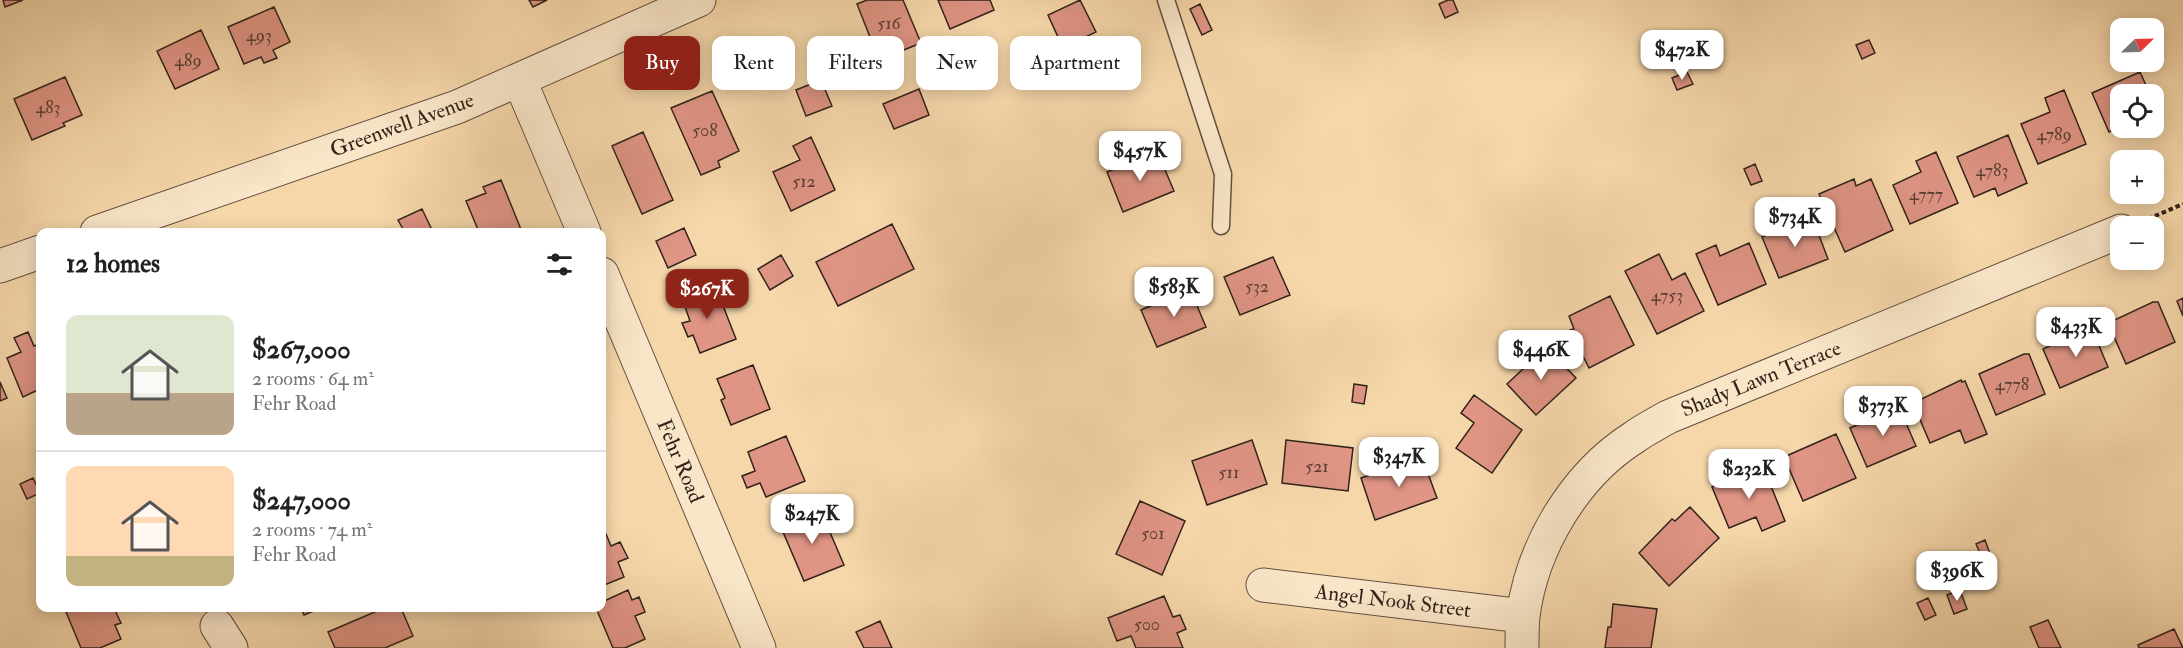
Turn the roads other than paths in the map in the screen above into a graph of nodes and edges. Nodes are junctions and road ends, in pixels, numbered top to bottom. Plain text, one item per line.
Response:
1 (1166, 0) edge
2 (689, 2) edge
3 (520, 81) junction
4 (1221, 226) dead end
5 (109, 228) edge
6 (582, 228) edge
7 (2110, 236) edge
8 (36, 253) edge
9 (0, 266) edge
10 (606, 284) edge
11 (1263, 585) dead end
12 (1523, 616) junction
13 (759, 648) edge
14 (1522, 648) edge

1 - 4 lane
2 - 3 street, Greenwell Avenue
3 - 5 street, Greenwell Avenue
3 - 6 street
7 - 12 street, Shady Lawn Terrace
8 - 9 street
10 - 13 street, Fehr Road
11 - 12 street, Angel Nook Street
12 - 14 street, Shady Lawn Terrace

